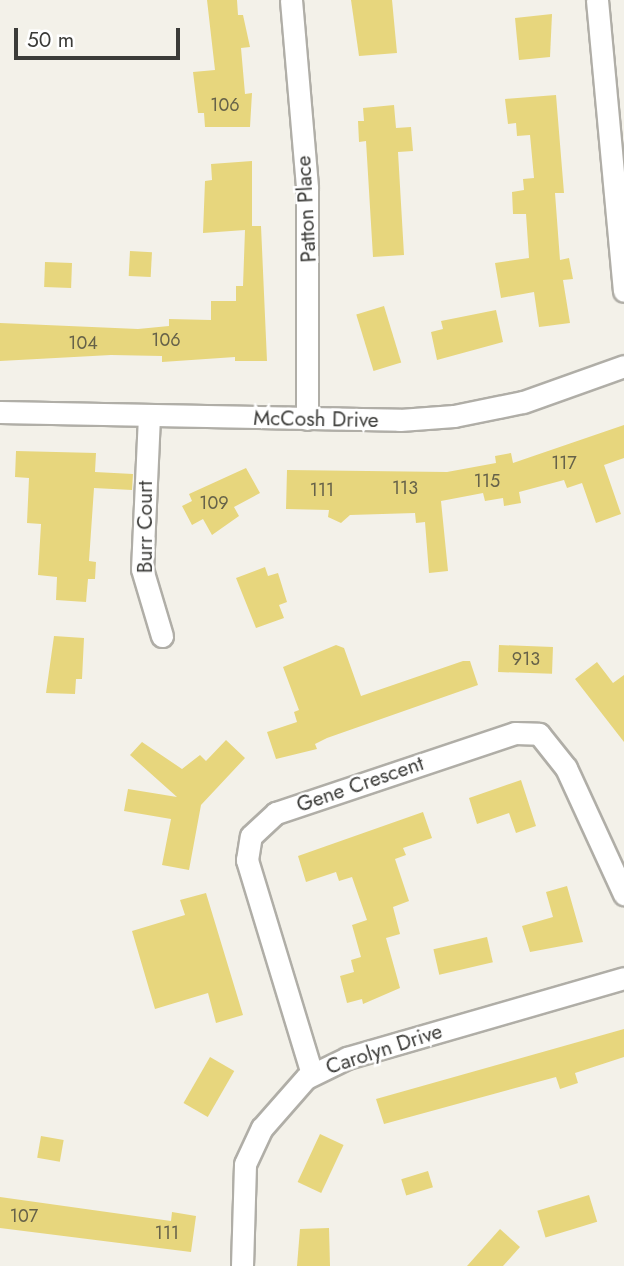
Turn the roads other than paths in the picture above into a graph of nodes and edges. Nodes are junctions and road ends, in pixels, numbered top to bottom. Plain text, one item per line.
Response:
1 (291, 0) edge
2 (597, 0) edge
3 (624, 291) edge
4 (624, 366) edge
5 (0, 412) edge
6 (149, 416) junction
7 (307, 419) junction
8 (162, 636) dead end
9 (624, 894) edge
10 (624, 978) edge
11 (312, 1074) junction
12 (242, 1266) edge

1 - 7 street, Patton Place
2 - 3 street
4 - 7 street, McCosh Drive
5 - 6 street, McCosh Drive
6 - 7 street, McCosh Drive
6 - 8 street, Burr Court
9 - 11 street, Gene Crescent
10 - 11 street, Carolyn Drive
11 - 12 street, Carolyn Drive

